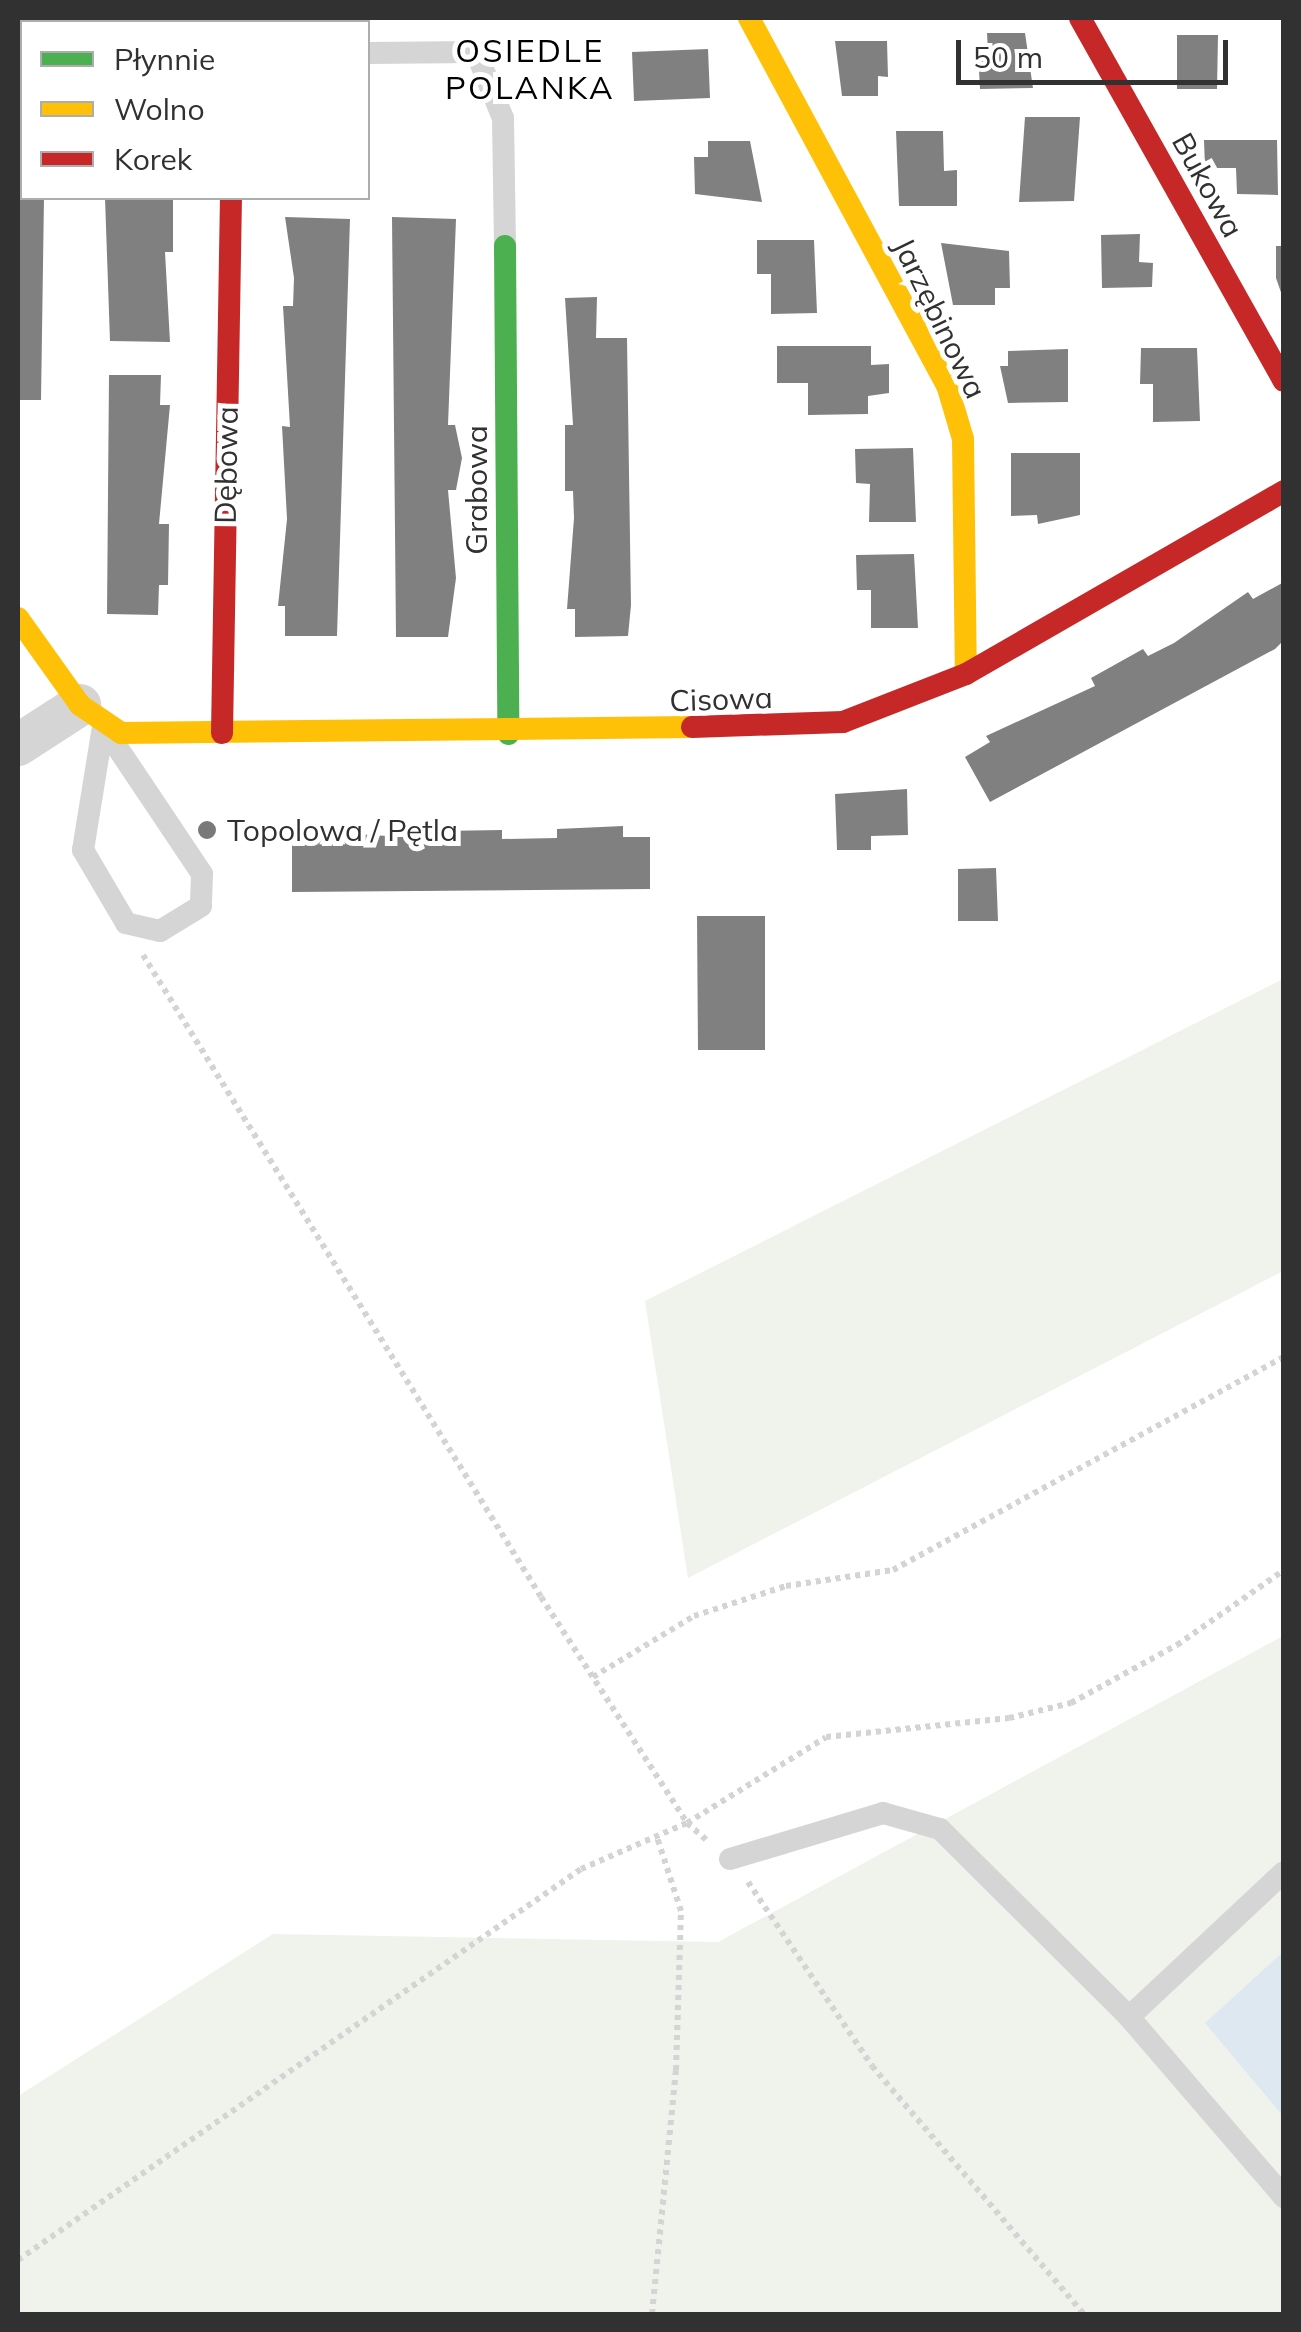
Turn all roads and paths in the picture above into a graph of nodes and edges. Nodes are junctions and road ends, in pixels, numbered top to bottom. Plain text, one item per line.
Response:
1 (749, 18) edge
2 (1080, 18) edge
3 (370, 53) edge
4 (231, 200) edge
5 (505, 246) joint
6 (1284, 382) edge
7 (1284, 491) edge
8 (18, 618) edge
9 (966, 674) junction
10 (91, 716) junction
11 (222, 733) junction
12 (508, 734) junction
13 (18, 745) edge
14 (126, 923) junction
15 (1284, 1356) edge
16 (1284, 1570) edge
17 (593, 1677) junction
18 (687, 1823) junction
19 (658, 1837) junction
20 (730, 1860) junction
21 (1284, 1872) edge
22 (1129, 2018) junction
23 (1284, 2198) edge
24 (18, 2260) edge
25 (652, 2314) edge
26 (1084, 2314) edge

1 - 9 street, Jarzębinowa
2 - 6 street, Bukowa
3 - 5 lane
4 - 11 street, Dębowa
5 - 12 street, Grabowa
7 - 9 street, Cisowa
8 - 10 street
9 - 12 street, Cisowa
10 - 11 street, Cisowa
10 - 13 street
10 - 14 lane
10 - 14 lane
11 - 12 street, Cisowa
14 - 17 path
15 - 17 path
16 - 18 path
17 - 18 path
18 - 19 path
18 - 20 path
19 - 24 path
19 - 25 path
20 - 22 lane
20 - 26 path
21 - 22 lane
22 - 23 lane

